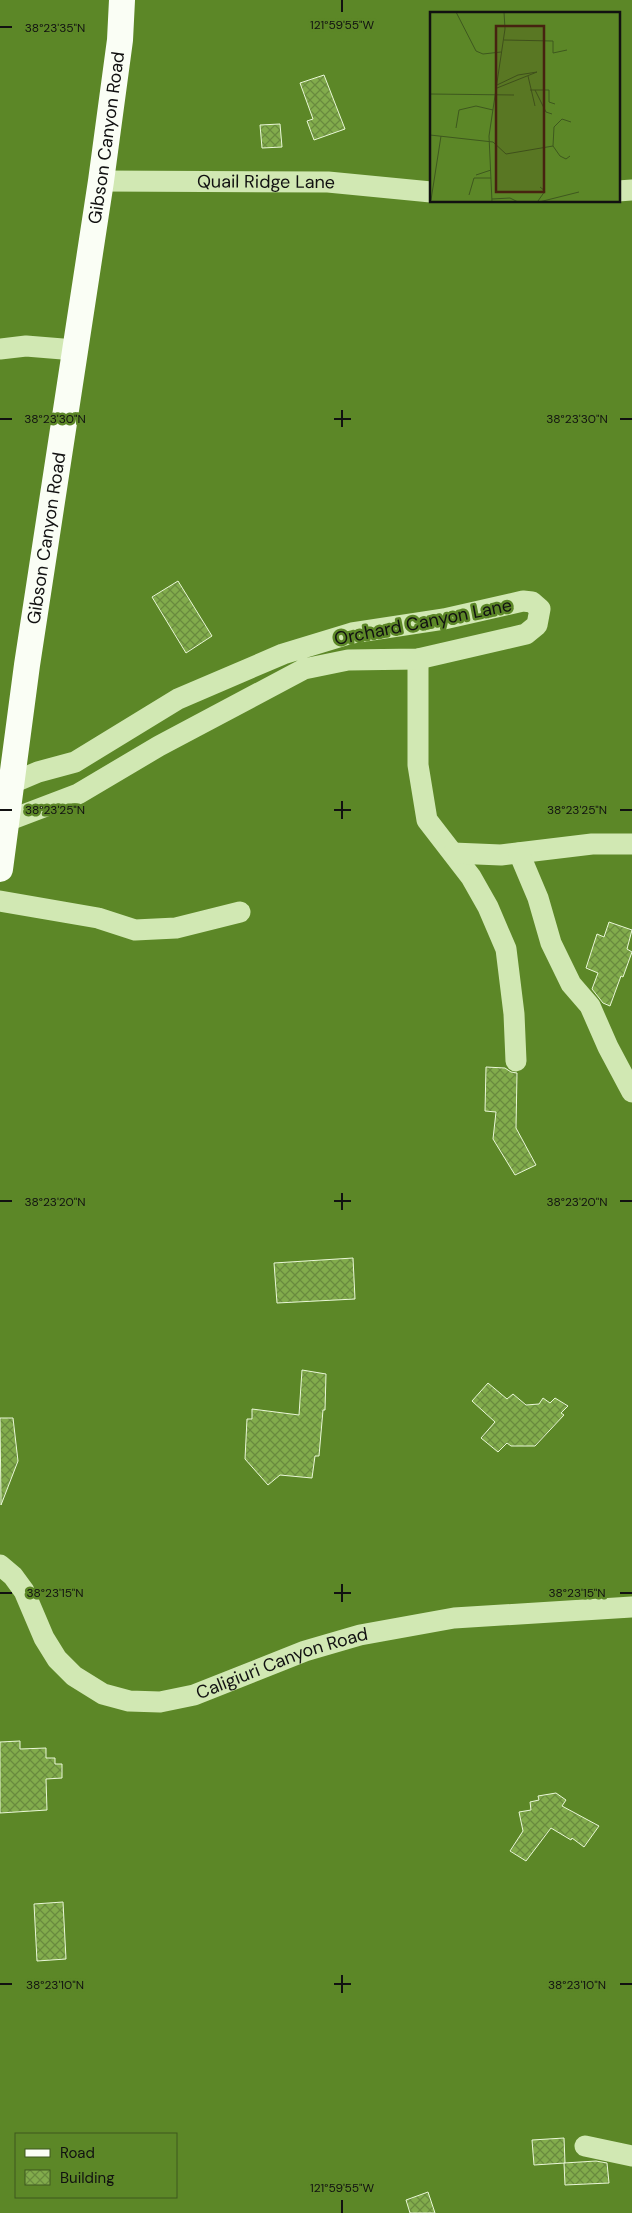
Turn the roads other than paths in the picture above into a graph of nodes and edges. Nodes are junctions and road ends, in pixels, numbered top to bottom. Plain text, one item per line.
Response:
1 (122, 0) edge
2 (101, 181) junction
3 (430, 192) edge
4 (0, 349) edge
5 (75, 350) junction
6 (418, 659) junction
7 (12, 783) junction
8 (7, 821) junction
9 (632, 844) edge
10 (453, 853) junction
11 (519, 853) junction
12 (0, 869) edge
13 (0, 901) edge
14 (240, 912) dead end
15 (516, 1060) dead end
16 (632, 1092) edge
17 (0, 1565) edge
18 (632, 1607) edge
19 (586, 2146) dead end
20 (632, 2156) edge

1 - 2 main road, Gibson Canyon Road
2 - 3 street, Quail Ridge Lane
2 - 5 main road, Gibson Canyon Road
4 - 5 street
5 - 7 main road, Gibson Canyon Road
6 - 7 street, Orchard Canyon Lane
6 - 8 street, Orchard Canyon Lane
6 - 10 street, Orchard Canyon Lane
7 - 8 main road, Gibson Canyon Road
8 - 12 main road, Gibson Canyon Road
9 - 11 street
10 - 11 street
10 - 15 street, Orchard Canyon Lane
11 - 16 street
13 - 14 street
17 - 18 street, Caligiuri Canyon Road
19 - 20 street

